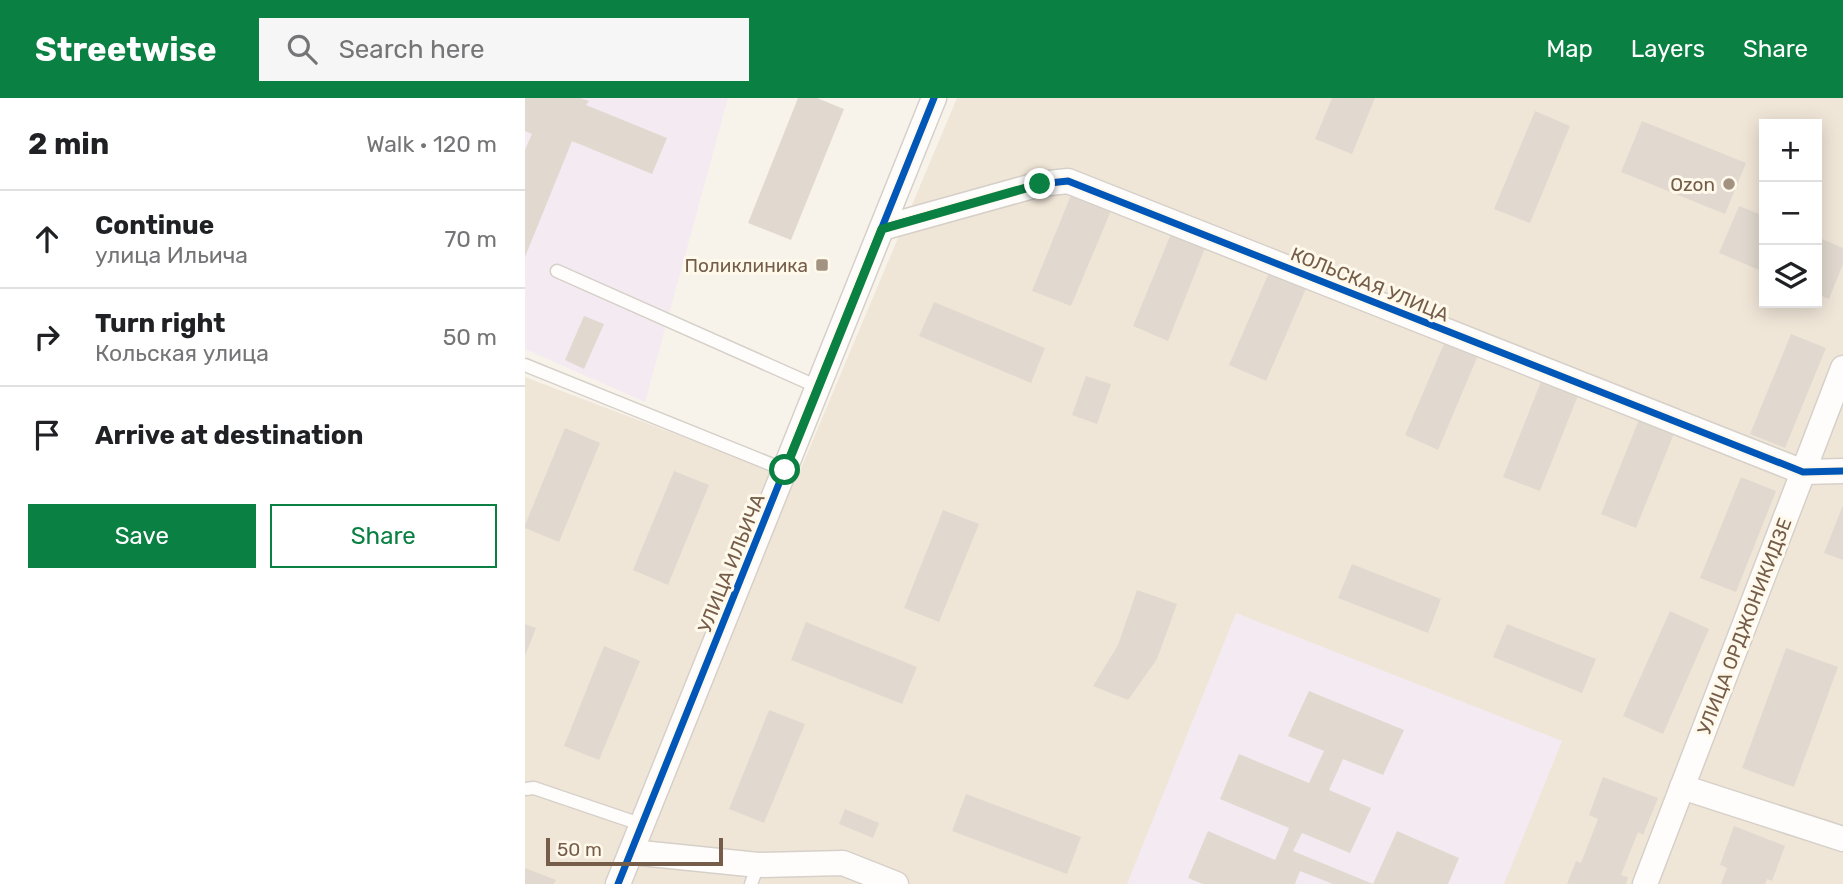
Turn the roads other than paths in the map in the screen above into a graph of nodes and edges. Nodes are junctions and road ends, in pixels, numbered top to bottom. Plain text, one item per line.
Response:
1 (934, 98) edge
2 (882, 229) junction
3 (557, 271) dead end
4 (525, 365) edge
5 (1843, 368) edge
6 (818, 387) junction
7 (785, 470) junction
8 (1843, 471) edge
9 (1803, 472) junction
10 (1682, 787) junction
11 (525, 789) edge
12 (643, 825) junction
13 (1843, 839) edge
14 (631, 852) junction
15 (755, 874) edge
16 (618, 884) edge
17 (896, 884) edge
18 (1645, 884) edge

1 - 2 street, УЛИЦА ИЛЬИЧА
2 - 6 street, УЛИЦА ИЛЬИЧА
2 - 9 street, КОЛЬСКАЯ УЛИЦА
3 - 6 lane
4 - 7 lane
5 - 9 street, УЛИЦА ОРДЖОНИКИДЗЕ
6 - 7 street, УЛИЦА ИЛЬИЧА
7 - 12 street, УЛИЦА ИЛЬИЧА
8 - 9 street, КОЛЬСКАЯ УЛИЦА
9 - 10 street, УЛИЦА ОРДЖОНИКИДЗЕ
10 - 13 street
10 - 18 street, УЛИЦА ОРДЖОНИКИДЗЕ
11 - 12 lane
12 - 14 street, УЛИЦА ИЛЬИЧА
14 - 15 street
14 - 16 street, УЛИЦА ИЛЬИЧА
15 - 17 street

